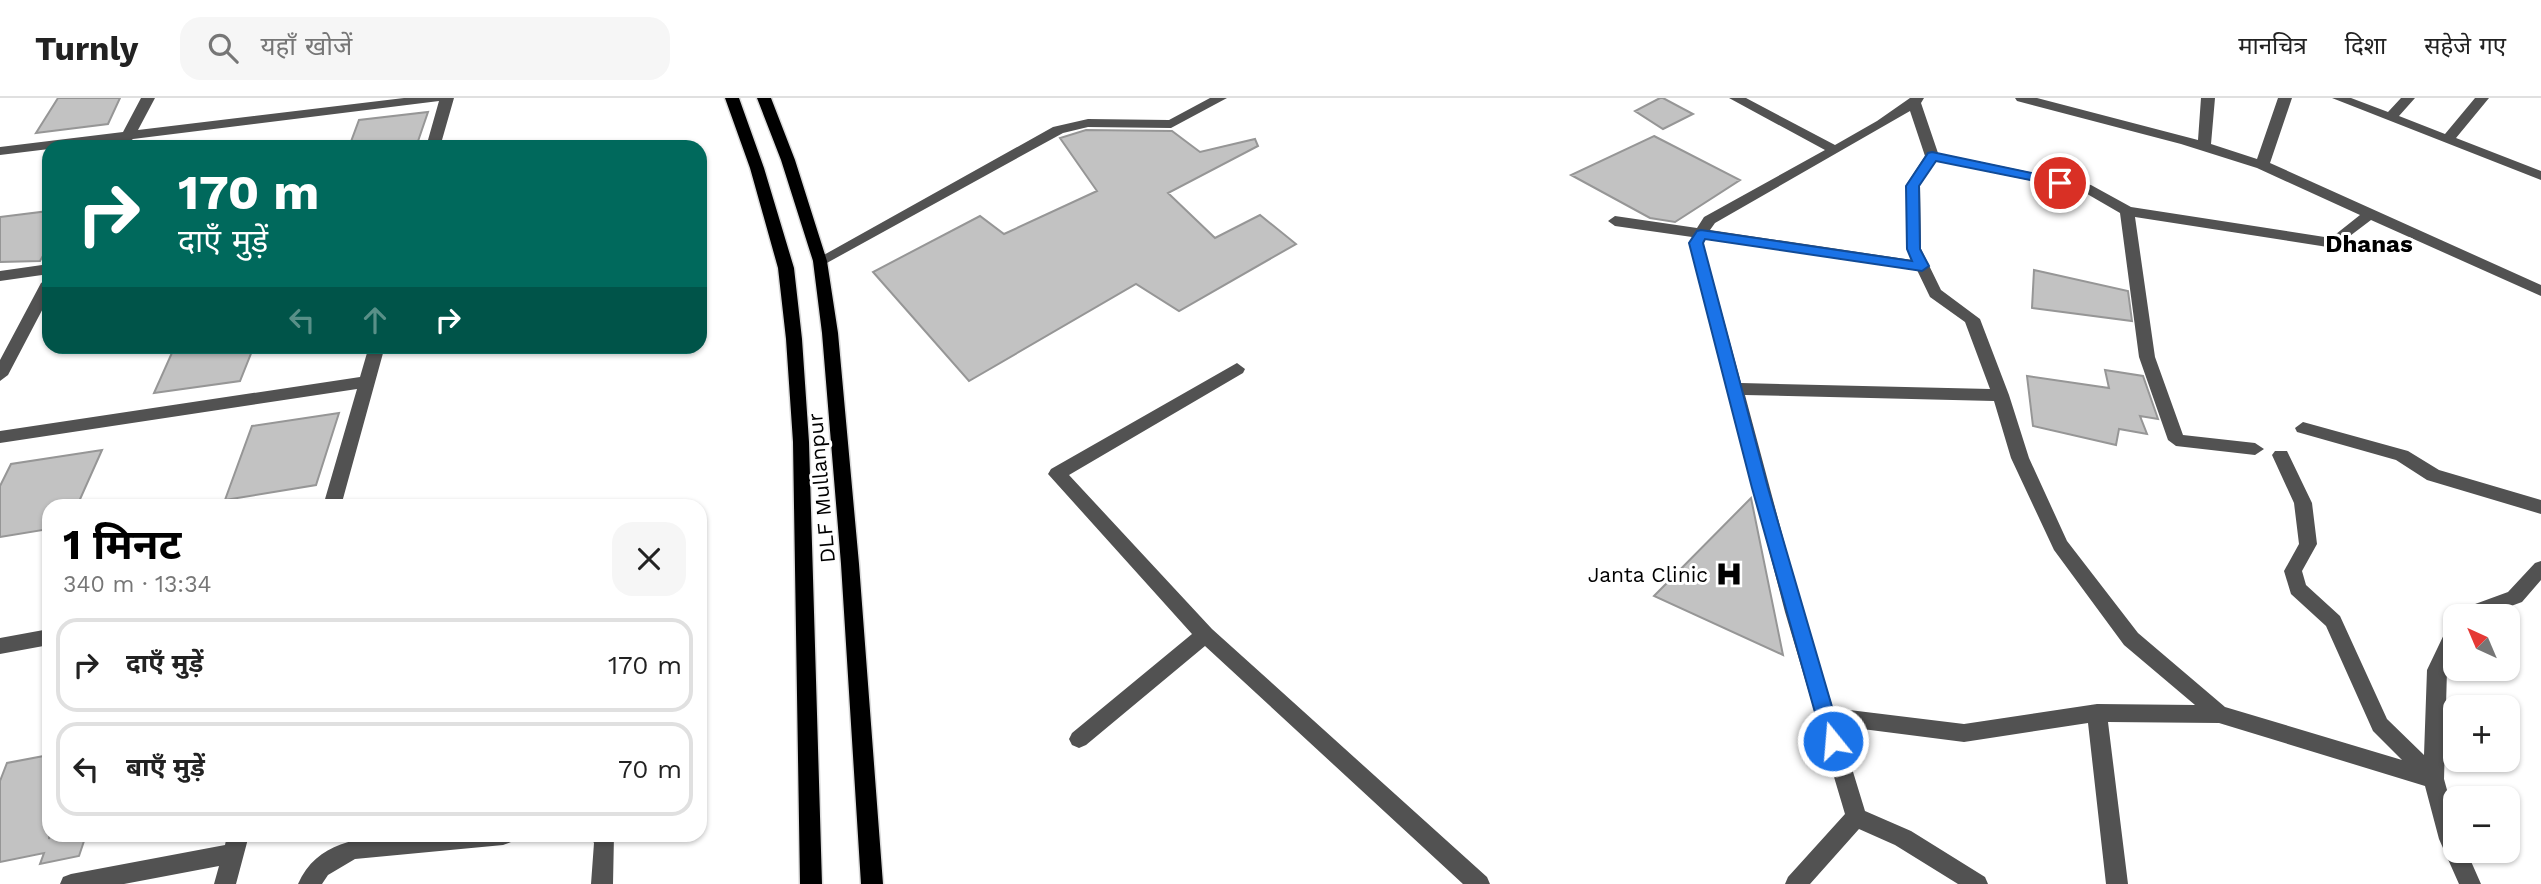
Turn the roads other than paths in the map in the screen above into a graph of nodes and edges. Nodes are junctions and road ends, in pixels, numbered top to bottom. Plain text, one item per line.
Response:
1 (148, 98) edge
2 (437, 98) edge
3 (447, 98) edge
4 (732, 98) edge
5 (764, 98) edge
6 (1220, 98) edge
7 (1736, 98) edge
8 (2022, 98) edge
9 (2208, 98) edge
10 (2284, 98) edge
11 (2339, 98) edge
12 (2408, 98) edge
13 (2482, 98) edge
14 (1915, 101) edge
15 (2390, 118) junction
16 (126, 140) edge
17 (132, 140) edge
18 (435, 140) edge
19 (2448, 140) junction
20 (2204, 146) junction
21 (42, 148) edge
22 (1833, 149) junction
23 (0, 151) edge
24 (1932, 156) junction
25 (2262, 164) junction
26 (2541, 176) edge
27 (2127, 211) junction
28 (2371, 213) junction
29 (1615, 221) dead end
30 (1701, 234) junction
31 (820, 261) junction
32 (1922, 266) junction
33 (42, 270) edge
34 (0, 276) edge
35 (2541, 291) edge
36 (42, 296) edge
37 (375, 354) edge
38 (1237, 369) dead end
39 (0, 375) edge
40 (367, 382) junction
41 (1733, 389) junction
42 (2001, 395) junction
43 (2303, 428) dead end
44 (0, 437) edge
45 (2255, 449) dead end
46 (2281, 456) dead end
47 (334, 499) edge
48 (2541, 507) edge
49 (2541, 568) edge
50 (2496, 604) edge
51 (1205, 635) junction
52 (42, 639) edge
53 (0, 646) edge
54 (2443, 657) edge
55 (2097, 713) junction
56 (2219, 714) junction
57 (1825, 716) junction
58 (1079, 739) dead end
59 (2434, 779) junction
60 (1856, 817) junction
61 (428, 842) edge
62 (605, 842) edge
63 (236, 844) edge
64 (71, 884) edge
65 (225, 884) edge
66 (309, 884) edge
67 (602, 884) edge
68 (811, 884) edge
69 (872, 884) edge
70 (1479, 884) edge
71 (1796, 884) edge
72 (1977, 884) edge
73 (2118, 884) edge
74 (2470, 884) edge

1 - 16 street
2 - 17 street
3 - 18 street
4 - 68 main road, DLF Mullanpur
5 - 31 main road, DLF Mullanpur
6 - 31 street
7 - 22 street
8 - 20 street
9 - 20 street
10 - 25 street
11 - 15 street
12 - 15 street
13 - 19 street
14 - 22 street
14 - 24 street
15 - 19 street
19 - 26 street
20 - 25 street
21 - 23 street
22 - 30 street
24 - 27 street
24 - 32 street
25 - 28 street
27 - 28 street
27 - 45 street
28 - 35 street
29 - 30 street
30 - 32 street
30 - 41 street
31 - 69 main road, DLF Mullanpur
32 - 42 street
33 - 34 street
36 - 39 street
37 - 40 street
38 - 51 street
40 - 44 street
40 - 47 street
41 - 42 street
41 - 57 street
42 - 56 street
43 - 48 street
46 - 59 street
49 - 50 street
51 - 58 street
51 - 70 street
52 - 53 street
54 - 59 street
55 - 56 street
55 - 57 street
55 - 73 street
56 - 59 street
57 - 60 street
59 - 74 street
60 - 71 street
60 - 72 street
61 - 66 street
62 - 67 street
63 - 64 street
63 - 65 street

